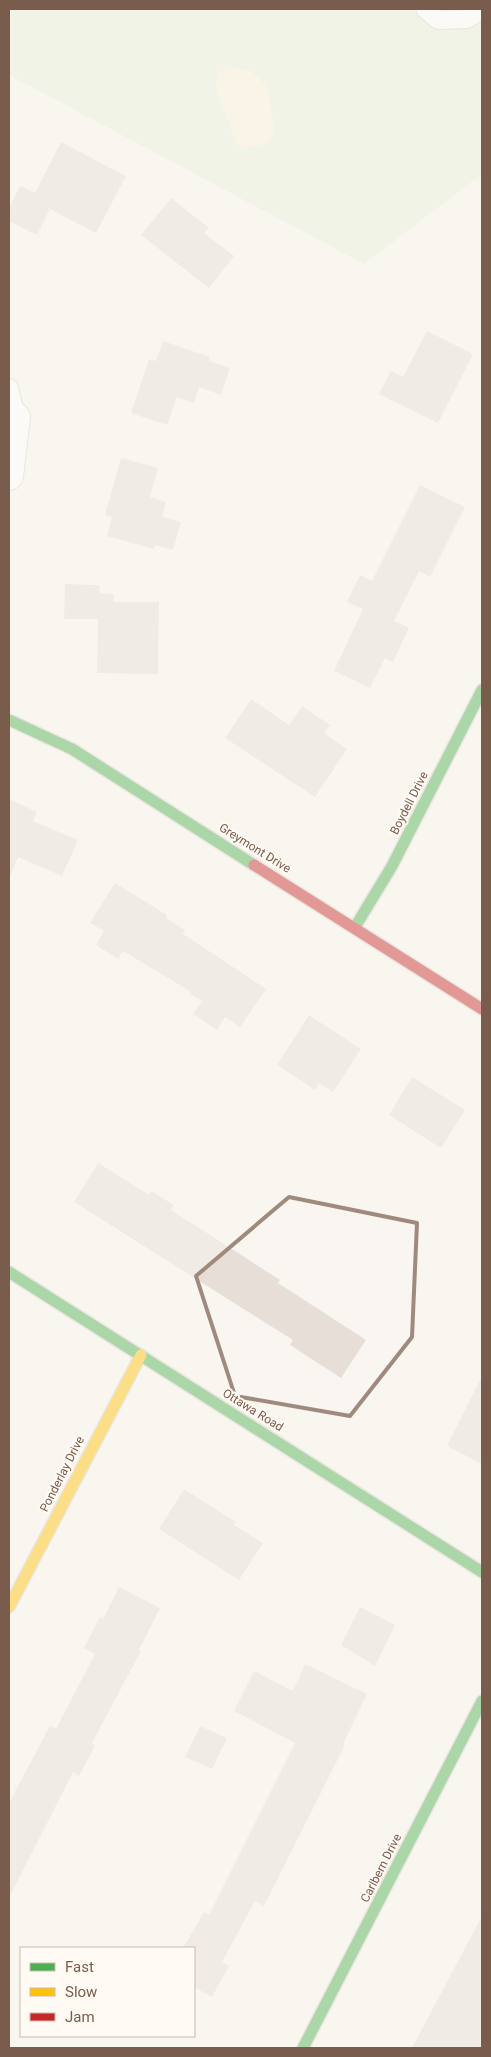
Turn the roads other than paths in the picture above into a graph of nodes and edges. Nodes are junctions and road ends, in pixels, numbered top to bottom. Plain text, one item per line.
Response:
1 (425, 9) edge
2 (482, 9) edge
3 (9, 388) edge
4 (16, 417) joint
5 (9, 476) edge
6 (482, 690) edge
7 (9, 720) edge
8 (355, 927) junction
9 (482, 1009) edge
10 (9, 1272) edge
11 (140, 1355) junction
12 (482, 1572) edge
13 (9, 1607) edge
14 (482, 1701) edge
15 (303, 2048) edge

1 - 2 lane
3 - 4 lane
4 - 5 street
6 - 8 street, Boydell Drive
7 - 8 street, Greymont Drive
8 - 9 street, Greymont Drive
10 - 11 street, Ottawa Road
11 - 12 street, Ottawa Road
11 - 13 street, Ponderlay Drive
14 - 15 street, Carlbern Drive

